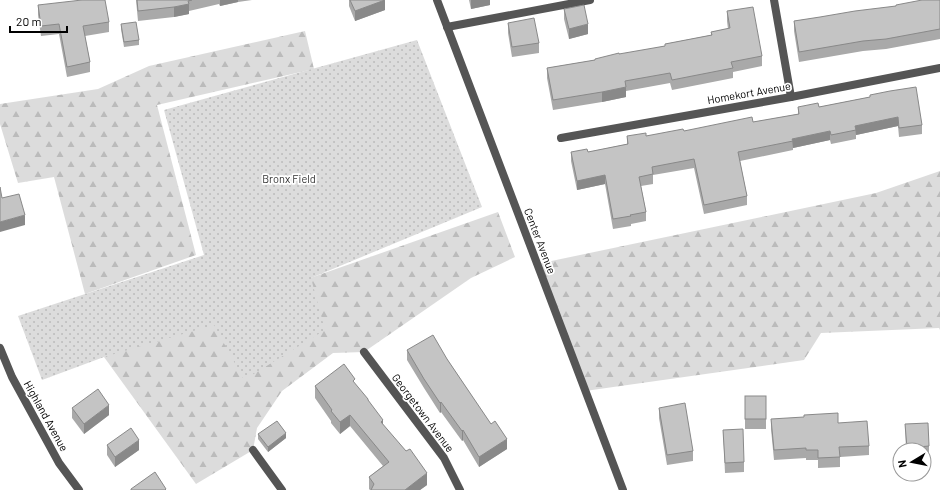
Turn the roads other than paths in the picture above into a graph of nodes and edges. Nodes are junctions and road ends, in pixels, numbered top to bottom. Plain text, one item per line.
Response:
1 (437, 0) edge
2 (590, 0) edge
3 (774, 0) edge
4 (447, 27) junction
5 (940, 68) edge
6 (791, 97) junction
7 (561, 138) dead end
8 (0, 348) edge
9 (364, 352) dead end
10 (253, 450) dead end
11 (79, 490) edge
12 (282, 490) edge
13 (460, 490) edge
14 (623, 490) edge

1 - 4 street, Center Avenue
2 - 4 street
3 - 6 street
4 - 14 street, Center Avenue
5 - 6 street, Homekort Avenue
6 - 7 street, Homekort Avenue
8 - 11 street, Highland Avenue
9 - 13 street, Georgetown Avenue
10 - 12 street

